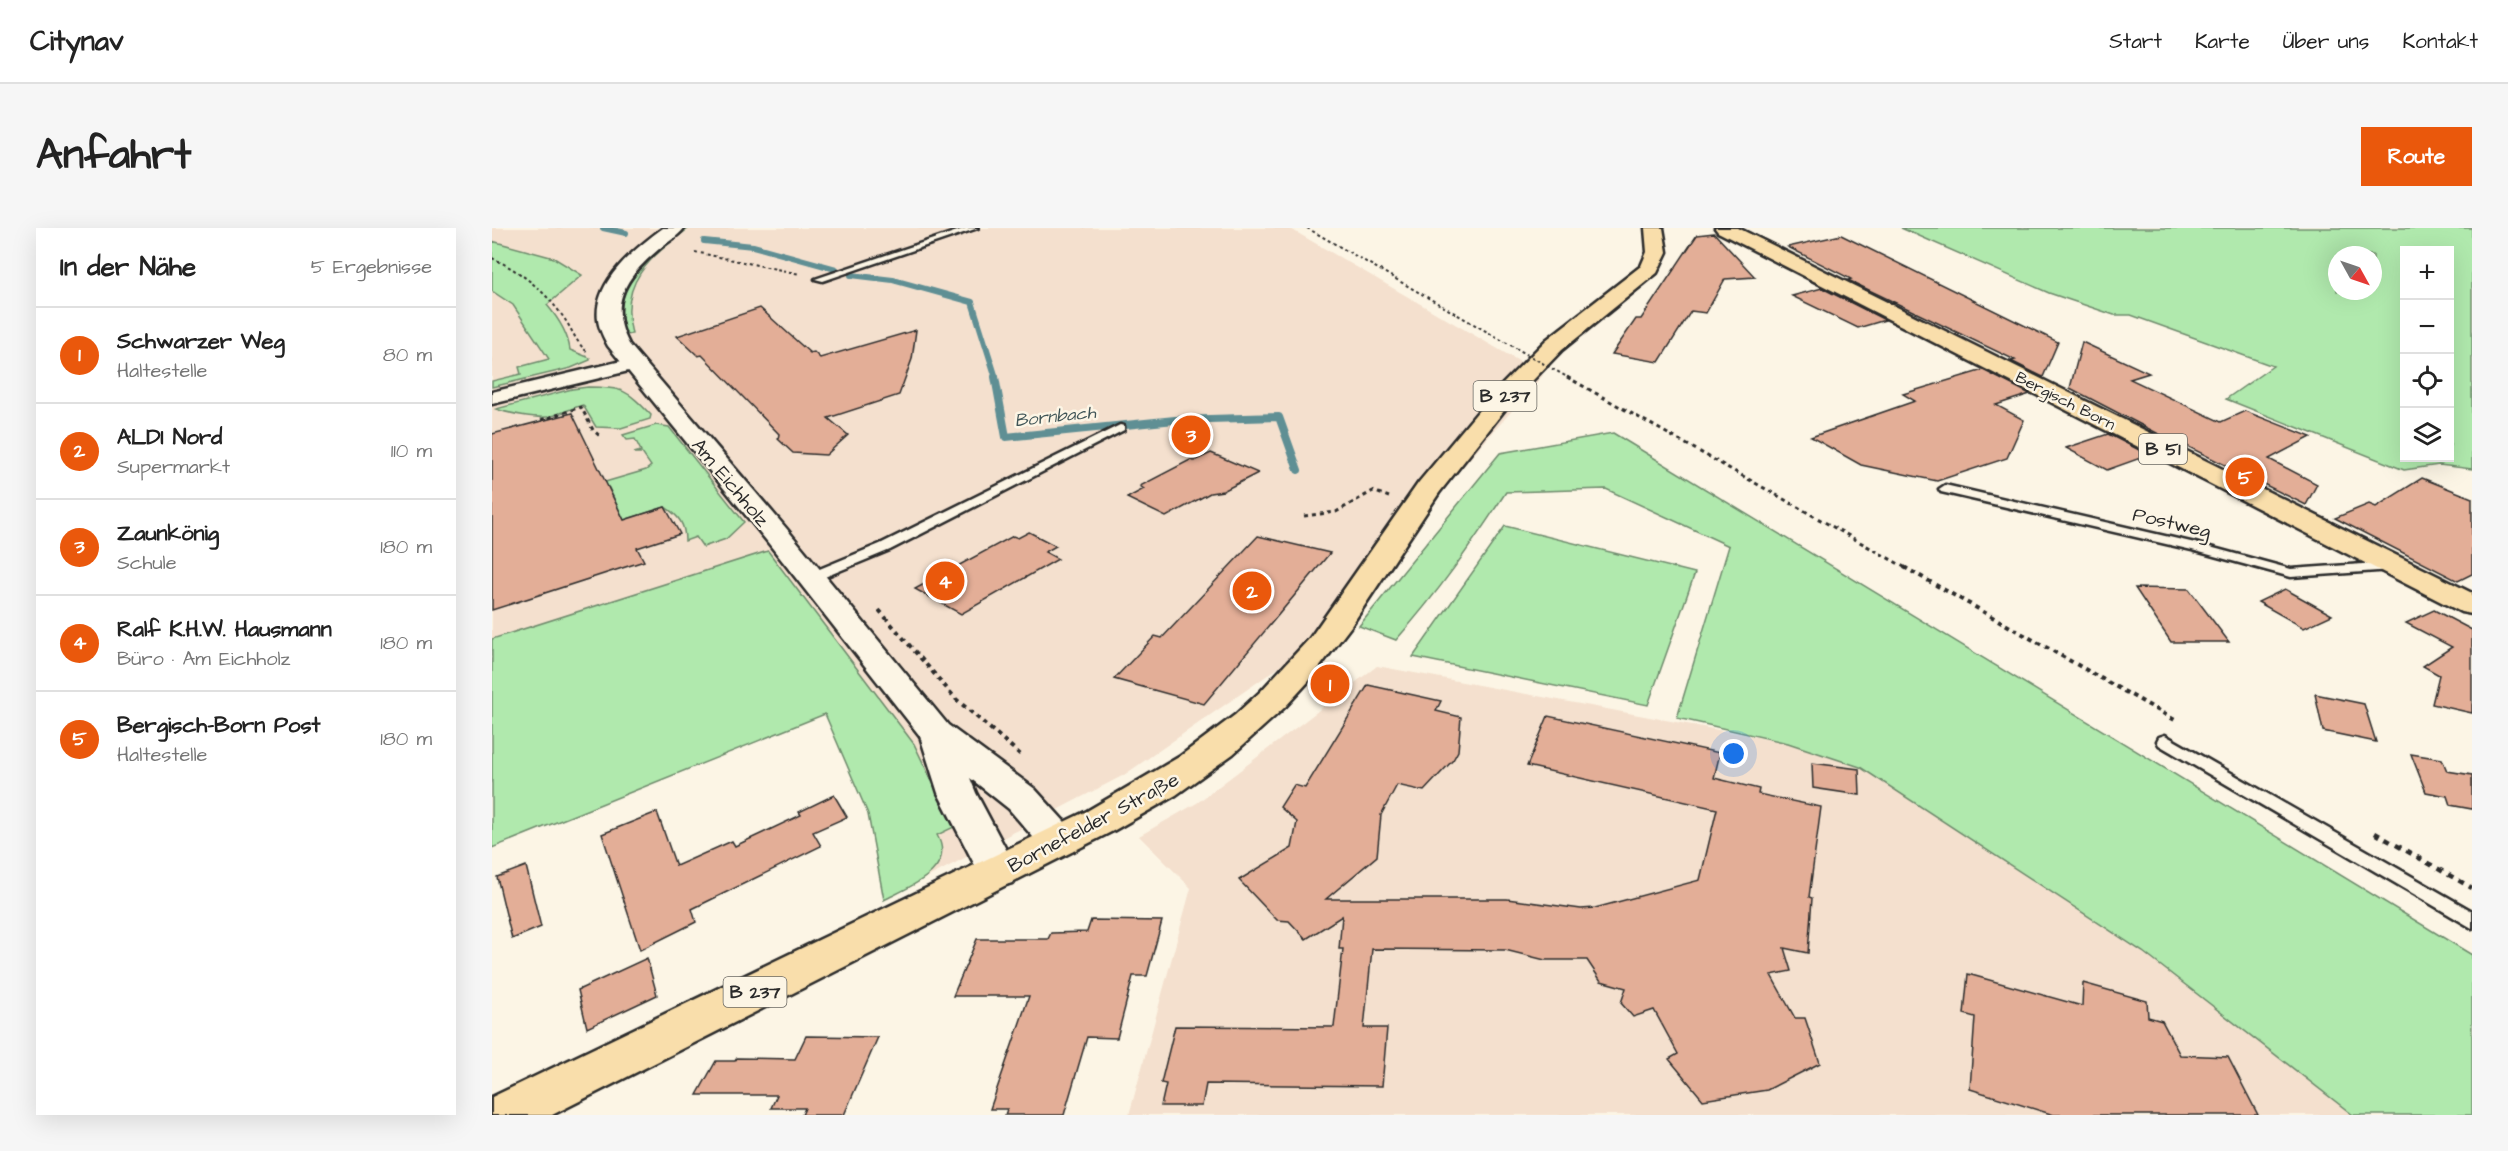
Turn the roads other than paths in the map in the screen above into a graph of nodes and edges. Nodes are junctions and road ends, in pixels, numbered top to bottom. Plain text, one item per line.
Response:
1 (675, 228) edge
2 (974, 228) edge
3 (1654, 228) edge
4 (1724, 228) edge
5 (820, 279) road end
6 (629, 359) junction
7 (492, 398) edge
8 (1120, 428) dead end
9 (1945, 489) dead end
10 (2392, 566) junction
11 (810, 578) junction
12 (2472, 605) edge
13 (936, 733) junction
14 (2165, 741) dead end
15 (1059, 842) junction
16 (998, 872) junction
17 (2472, 920) edge
18 (509, 1114) edge

1 - 6 main road, Am Eichholz
2 - 5 lane
3 - 15 main road, Bornefelder Straße / B 237
4 - 10 main road, Bergisch Born / B 51
6 - 7 street
6 - 11 main road, Am Eichholz
8 - 11 lane
9 - 10 lane, Postweg
10 - 12 main road, Bergisch Born / B 51
11 - 13 main road, Am Eichholz
13 - 15 main road, Am Eichholz
13 - 16 main road, Am Eichholz
14 - 17 lane
15 - 16 main road, Bornefelder Straße / B 237
16 - 18 main road, Bornefelder Straße / B 237

